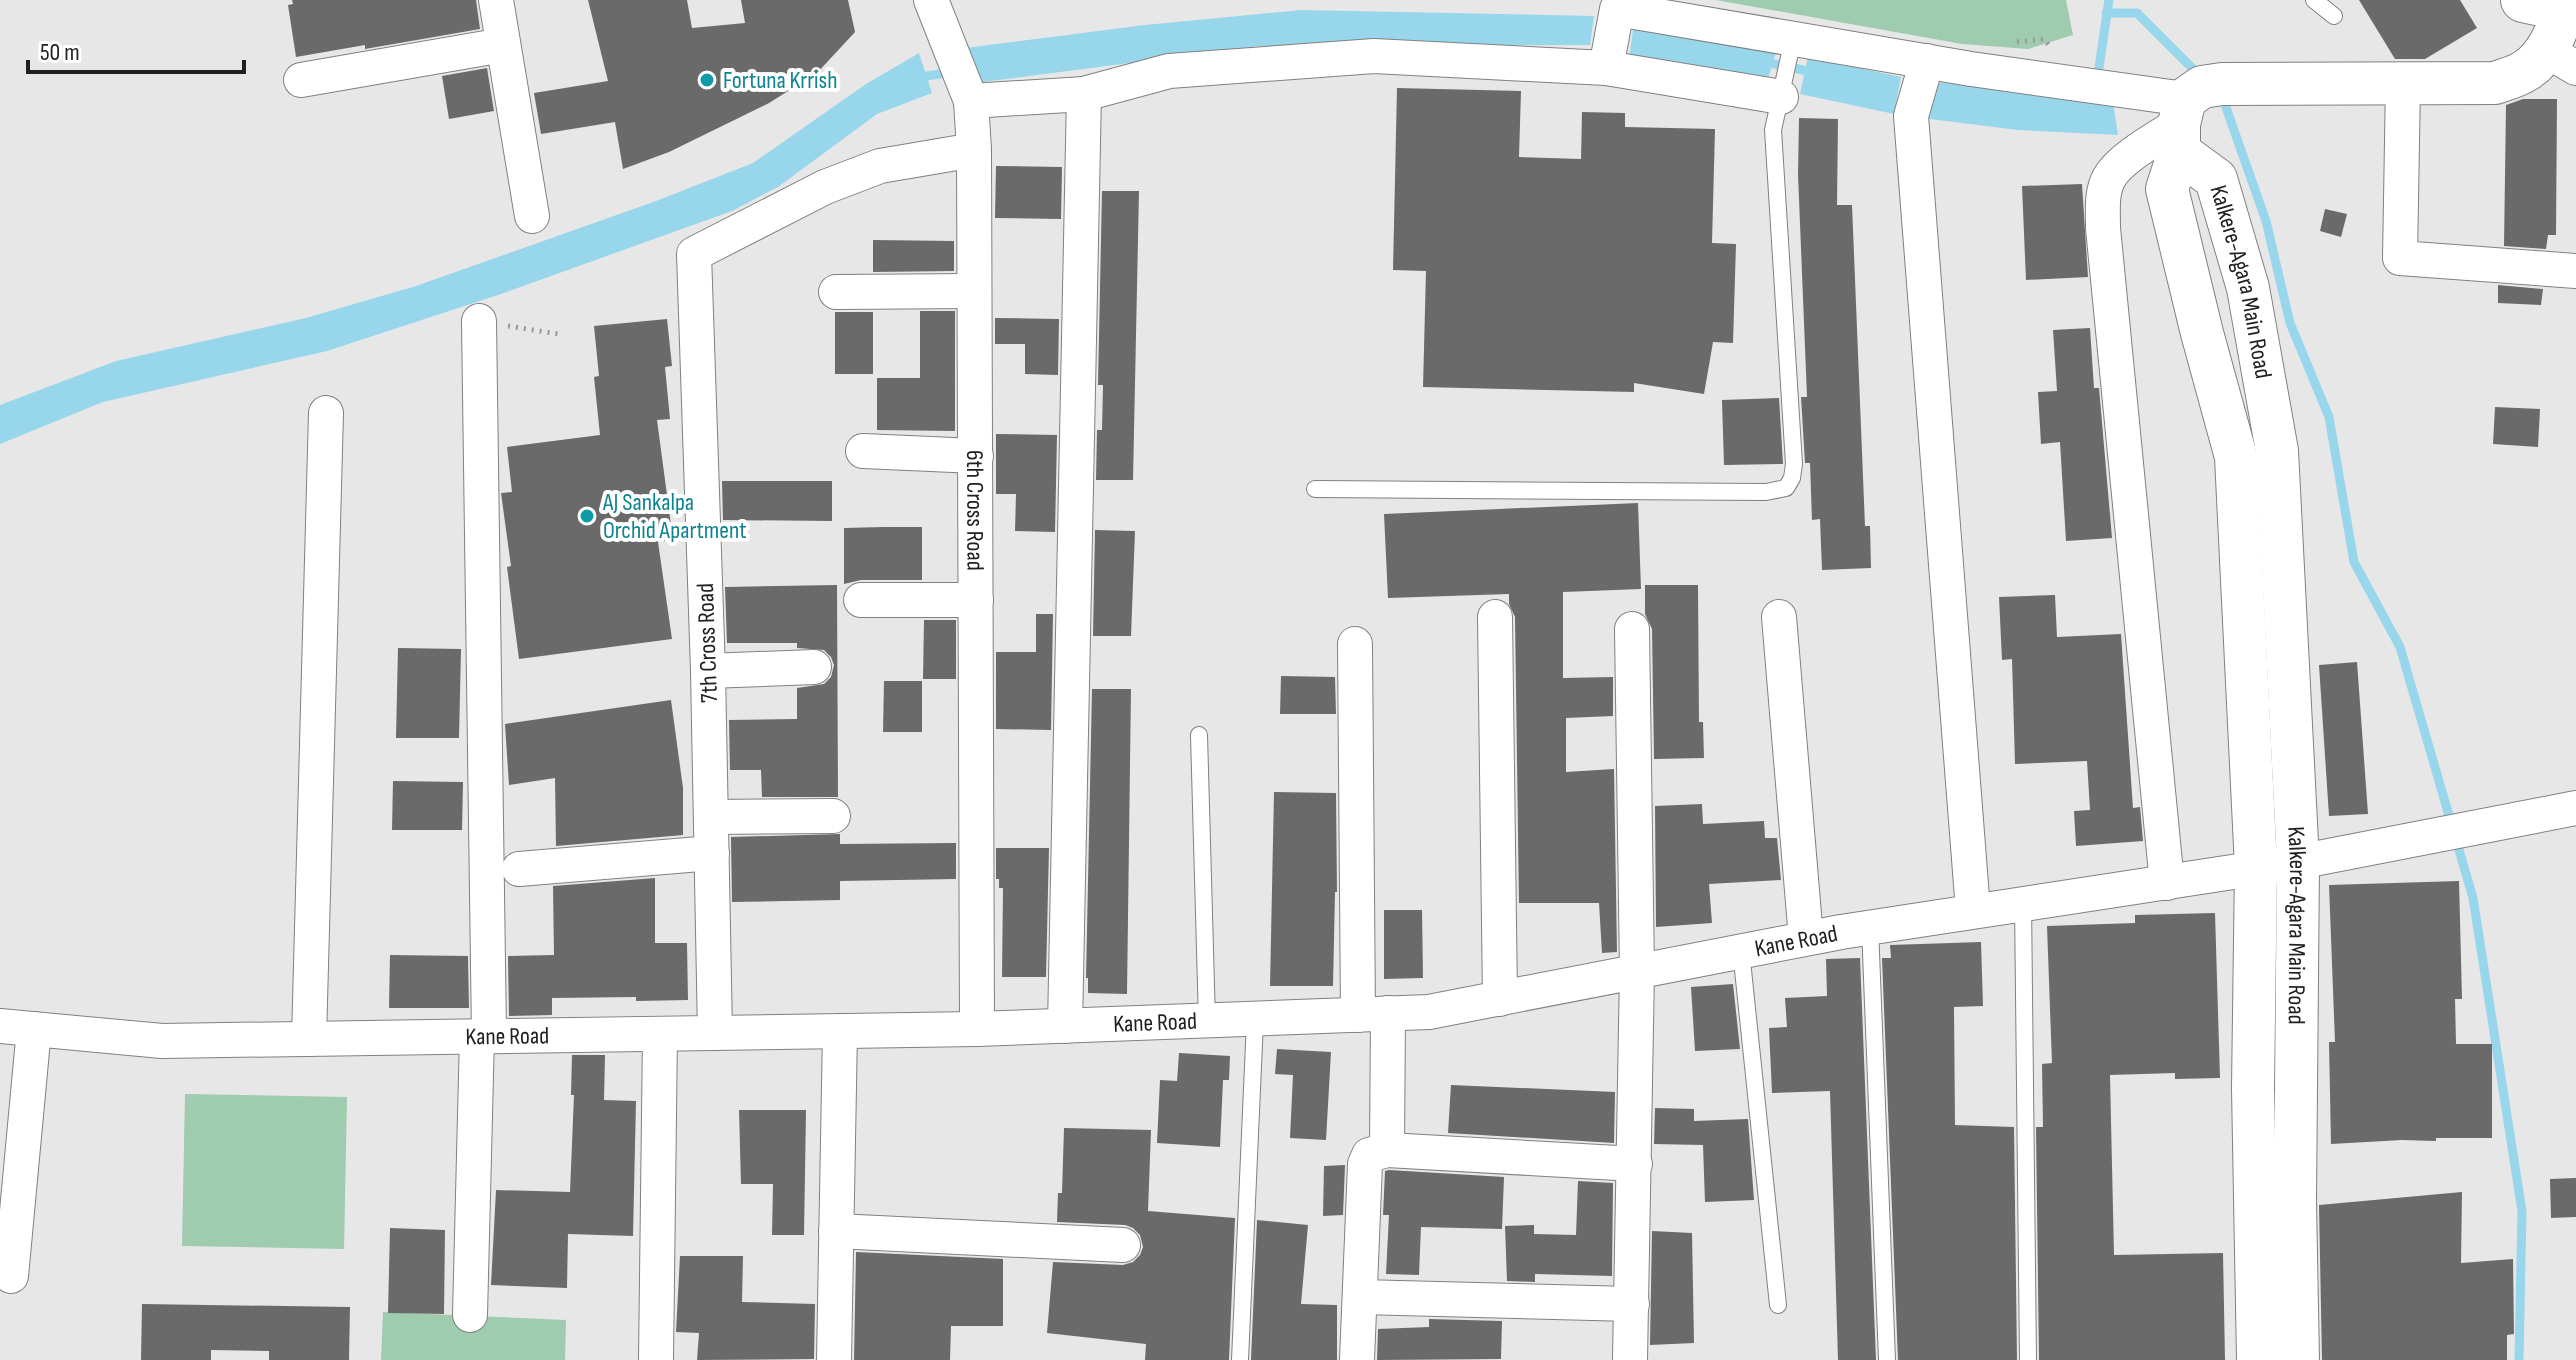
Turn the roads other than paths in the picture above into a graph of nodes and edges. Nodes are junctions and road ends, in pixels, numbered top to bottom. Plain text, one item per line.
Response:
1 (496, 0) edge
2 (931, 0) edge
3 (2314, 0) edge
4 (2556, 4) edge
5 (2334, 16) dead end
6 (503, 45) junction
7 (1792, 46) junction
8 (2561, 59) edge
9 (1606, 68) junction
10 (1923, 72) junction
11 (301, 80) dead end
12 (2403, 84) junction
13 (967, 91) junction
14 (1084, 94) junction
15 (1781, 97) junction
16 (2193, 109) junction
17 (974, 150) junction
18 (532, 216) dead end
19 (2576, 271) edge
20 (973, 291) junction
21 (836, 292) dead end
22 (479, 321) road end
23 (326, 413) dead end
24 (863, 451) dead end
25 (976, 456) junction
26 (1315, 489) dead end
27 (861, 600) dead end
28 (976, 600) junction
29 (1495, 617) dead end
30 (1779, 617) dead end
31 (1632, 629) dead end
32 (1355, 644) dead end
33 (814, 667) dead end
34 (708, 671) junction
35 (1199, 735) dead end
36 (2576, 808) edge
37 (833, 816) dead end
38 (711, 817) junction
39 (712, 853) junction
40 (2298, 862) junction
41 (2256, 867) junction
42 (519, 869) dead end
43 (2167, 883) junction
44 (2023, 902) junction
45 (1973, 910) junction
46 (1870, 927) junction
47 (1806, 938) junction
48 (1741, 951) junction
49 (1637, 971) junction
50 (1500, 999) junction
51 (1373, 1014) junction
52 (1207, 1021) junction
53 (1255, 1021) junction
54 (0, 1026) edge
55 (1065, 1026) junction
56 (34, 1029) junction
57 (977, 1029) junction
58 (840, 1031) junction
59 (715, 1033) junction
60 (660, 1034) junction
61 (483, 1036) junction
62 (309, 1039) junction
63 (1387, 1150) junction
64 (1635, 1164) junction
65 (836, 1231) junction
66 (1123, 1245) dead end
67 (11, 1276) dead end
68 (1360, 1297) junction
69 (1632, 1304) junction
70 (1778, 1305) dead end
71 (470, 1315) dead end
72 (656, 1360) edge
73 (834, 1360) edge
74 (1240, 1360) edge
75 (1357, 1360) edge
76 (1630, 1360) edge
77 (1887, 1360) edge
78 (2028, 1360) edge
79 (2258, 1360) edge
80 (2298, 1360) edge

1 - 6 street
2 - 13 street, 6th Cross Road
3 - 5 lane
4 - 8 street
6 - 11 street
6 - 18 street
7 - 9 street
7 - 10 street
7 - 15 lane
8 - 12 street
9 - 14 street
9 - 15 street
10 - 16 street
10 - 45 street
12 - 16 street
12 - 19 street
13 - 14 street
13 - 17 street, 6th Cross Road
14 - 55 street
15 - 26 lane
16 - 40 street, Kalkere-Agara Main Road
16 - 41 street, Kalkere-Agara Main Road
16 - 43 street
17 - 20 street, 6th Cross Road
17 - 34 street, 7th Cross Road
20 - 21 street
20 - 25 street, 6th Cross Road
22 - 61 street
23 - 62 street
24 - 25 street
25 - 28 street, 6th Cross Road
27 - 28 street
28 - 57 street, 6th Cross Road
29 - 50 street
30 - 47 street
31 - 49 street
32 - 51 street
33 - 34 street
34 - 38 street, 7th Cross Road
35 - 52 lane
36 - 40 street, Kane Road
37 - 38 street
38 - 39 street, 7th Cross Road
39 - 42 street
39 - 59 street, 7th Cross Road
40 - 41 street, Kane Road
40 - 80 street, Kalkere-Agara Main Road
41 - 43 street, Kane Road
41 - 79 street, Kalkere-Agara Main Road
43 - 44 street, Kane Road
44 - 45 street, Kane Road
44 - 78 lane
45 - 46 street, Kane Road
46 - 47 street, Kane Road
46 - 77 lane
47 - 48 street, Kane Road
48 - 49 street, Kane Road
48 - 70 lane
49 - 50 street, Kane Road
49 - 64 street
50 - 51 street, Kane Road
51 - 53 street, Kane Road
51 - 63 street
52 - 53 street, Kane Road
52 - 55 street, Kane Road
53 - 74 lane
54 - 56 street, Kane Road
55 - 57 street, Kane Road
56 - 62 street, Kane Road
56 - 67 street
57 - 58 street, Kane Road
58 - 59 street, Kane Road
58 - 65 street
59 - 60 street, Kane Road
60 - 61 street, Kane Road
60 - 72 street
61 - 62 street, Kane Road
61 - 71 street
63 - 64 street
63 - 68 street
64 - 69 street
65 - 66 street
65 - 73 street
68 - 69 street
68 - 75 street
69 - 76 street

